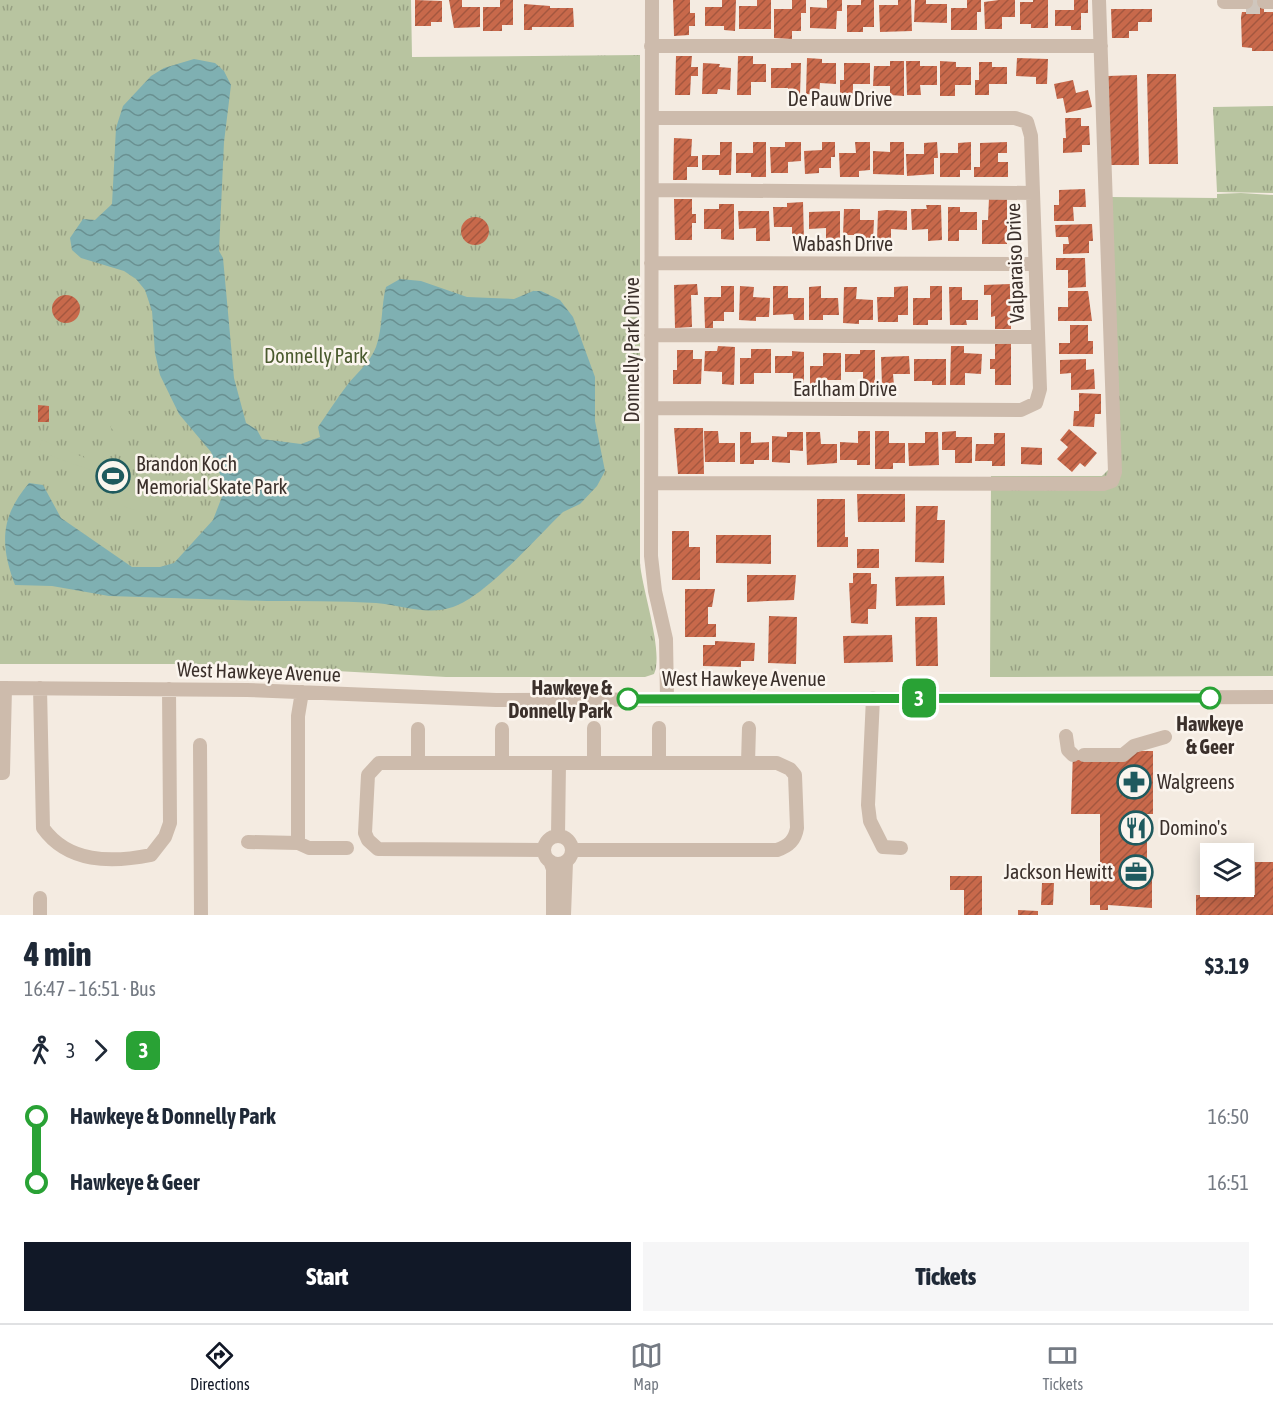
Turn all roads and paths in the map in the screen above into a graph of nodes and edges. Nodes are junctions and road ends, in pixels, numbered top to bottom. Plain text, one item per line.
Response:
1 (652, 0) edge
2 (1099, 0) edge
3 (1224, 5) dead end
4 (1246, 5) tunnel mouth
5 (651, 46) junction
6 (1101, 46) junction
7 (652, 118) junction
8 (1027, 123) joint
9 (652, 190) junction
10 (1033, 193) junction
11 (651, 263) junction
12 (1034, 264) junction
13 (651, 335) junction
14 (1037, 337) junction
15 (1036, 403) joint
16 (652, 408) junction
17 (651, 483) junction
18 (40, 687) junction
19 (3, 688) edge
20 (169, 689) junction
21 (302, 692) junction
22 (1273, 697) edge
23 (873, 698) junction
24 (667, 699) junction
25 (594, 728) dead end
26 (659, 728) dead end
27 (749, 728) dead end
28 (418, 729) dead end
29 (502, 729) dead end
30 (2, 732) edge
31 (1066, 736) dead end
32 (1165, 737) dead end
33 (200, 745) dead end
34 (418, 763) junction
35 (501, 763) junction
36 (559, 763) junction
37 (594, 763) junction
38 (658, 763) junction
39 (748, 763) junction
40 (0, 773) edge
41 (558, 836) junction
42 (248, 842) dead end
43 (298, 843) junction
44 (347, 848) dead end
45 (901, 848) dead end
46 (547, 856) junction
47 (569, 856) junction
48 (40, 898) dead end
49 (40, 915) edge
50 (201, 915) edge
51 (553, 915) edge
52 (564, 915) edge

1 - 5 street, Donnelly Park Drive
2 - 6 street
3 - 4 street
5 - 6 street
5 - 7 street, Donnelly Park Drive
6 - 17 street
7 - 8 street, De Pauw Drive
7 - 9 street, Donnelly Park Drive
8 - 10 street, Valparaiso Drive
9 - 10 street
9 - 11 street, Donnelly Park Drive
10 - 12 street, Valparaiso Drive
11 - 12 street, Wabash Drive
11 - 13 street, Donnelly Park Drive
12 - 14 street, Valparaiso Drive
13 - 14 street
13 - 16 street, Donnelly Park Drive
14 - 15 street, Valparaiso Drive
15 - 16 street, Earlham Drive
16 - 17 street, Donnelly Park Drive
17 - 24 street, Donnelly Park Drive
18 - 19 street, West Hawkeye Avenue
18 - 20 street, West Hawkeye Avenue
18 - 20 street
19 - 30 street
20 - 21 street, West Hawkeye Avenue
21 - 24 street, West Hawkeye Avenue
21 - 43 street
22 - 23 street, West Hawkeye Avenue
23 - 24 street, West Hawkeye Avenue
23 - 45 street
25 - 37 street
26 - 38 street
27 - 39 street
28 - 34 street
29 - 35 street
30 - 40 street
31 - 32 street
33 - 50 street
34 - 35 street
34 - 46 street
35 - 36 street
36 - 37 street
36 - 41 street
37 - 38 street
38 - 39 street
39 - 47 street
41 - 46 street
41 - 47 street
42 - 43 street
43 - 44 street
46 - 47 street
46 - 51 street
47 - 52 street
48 - 49 street

